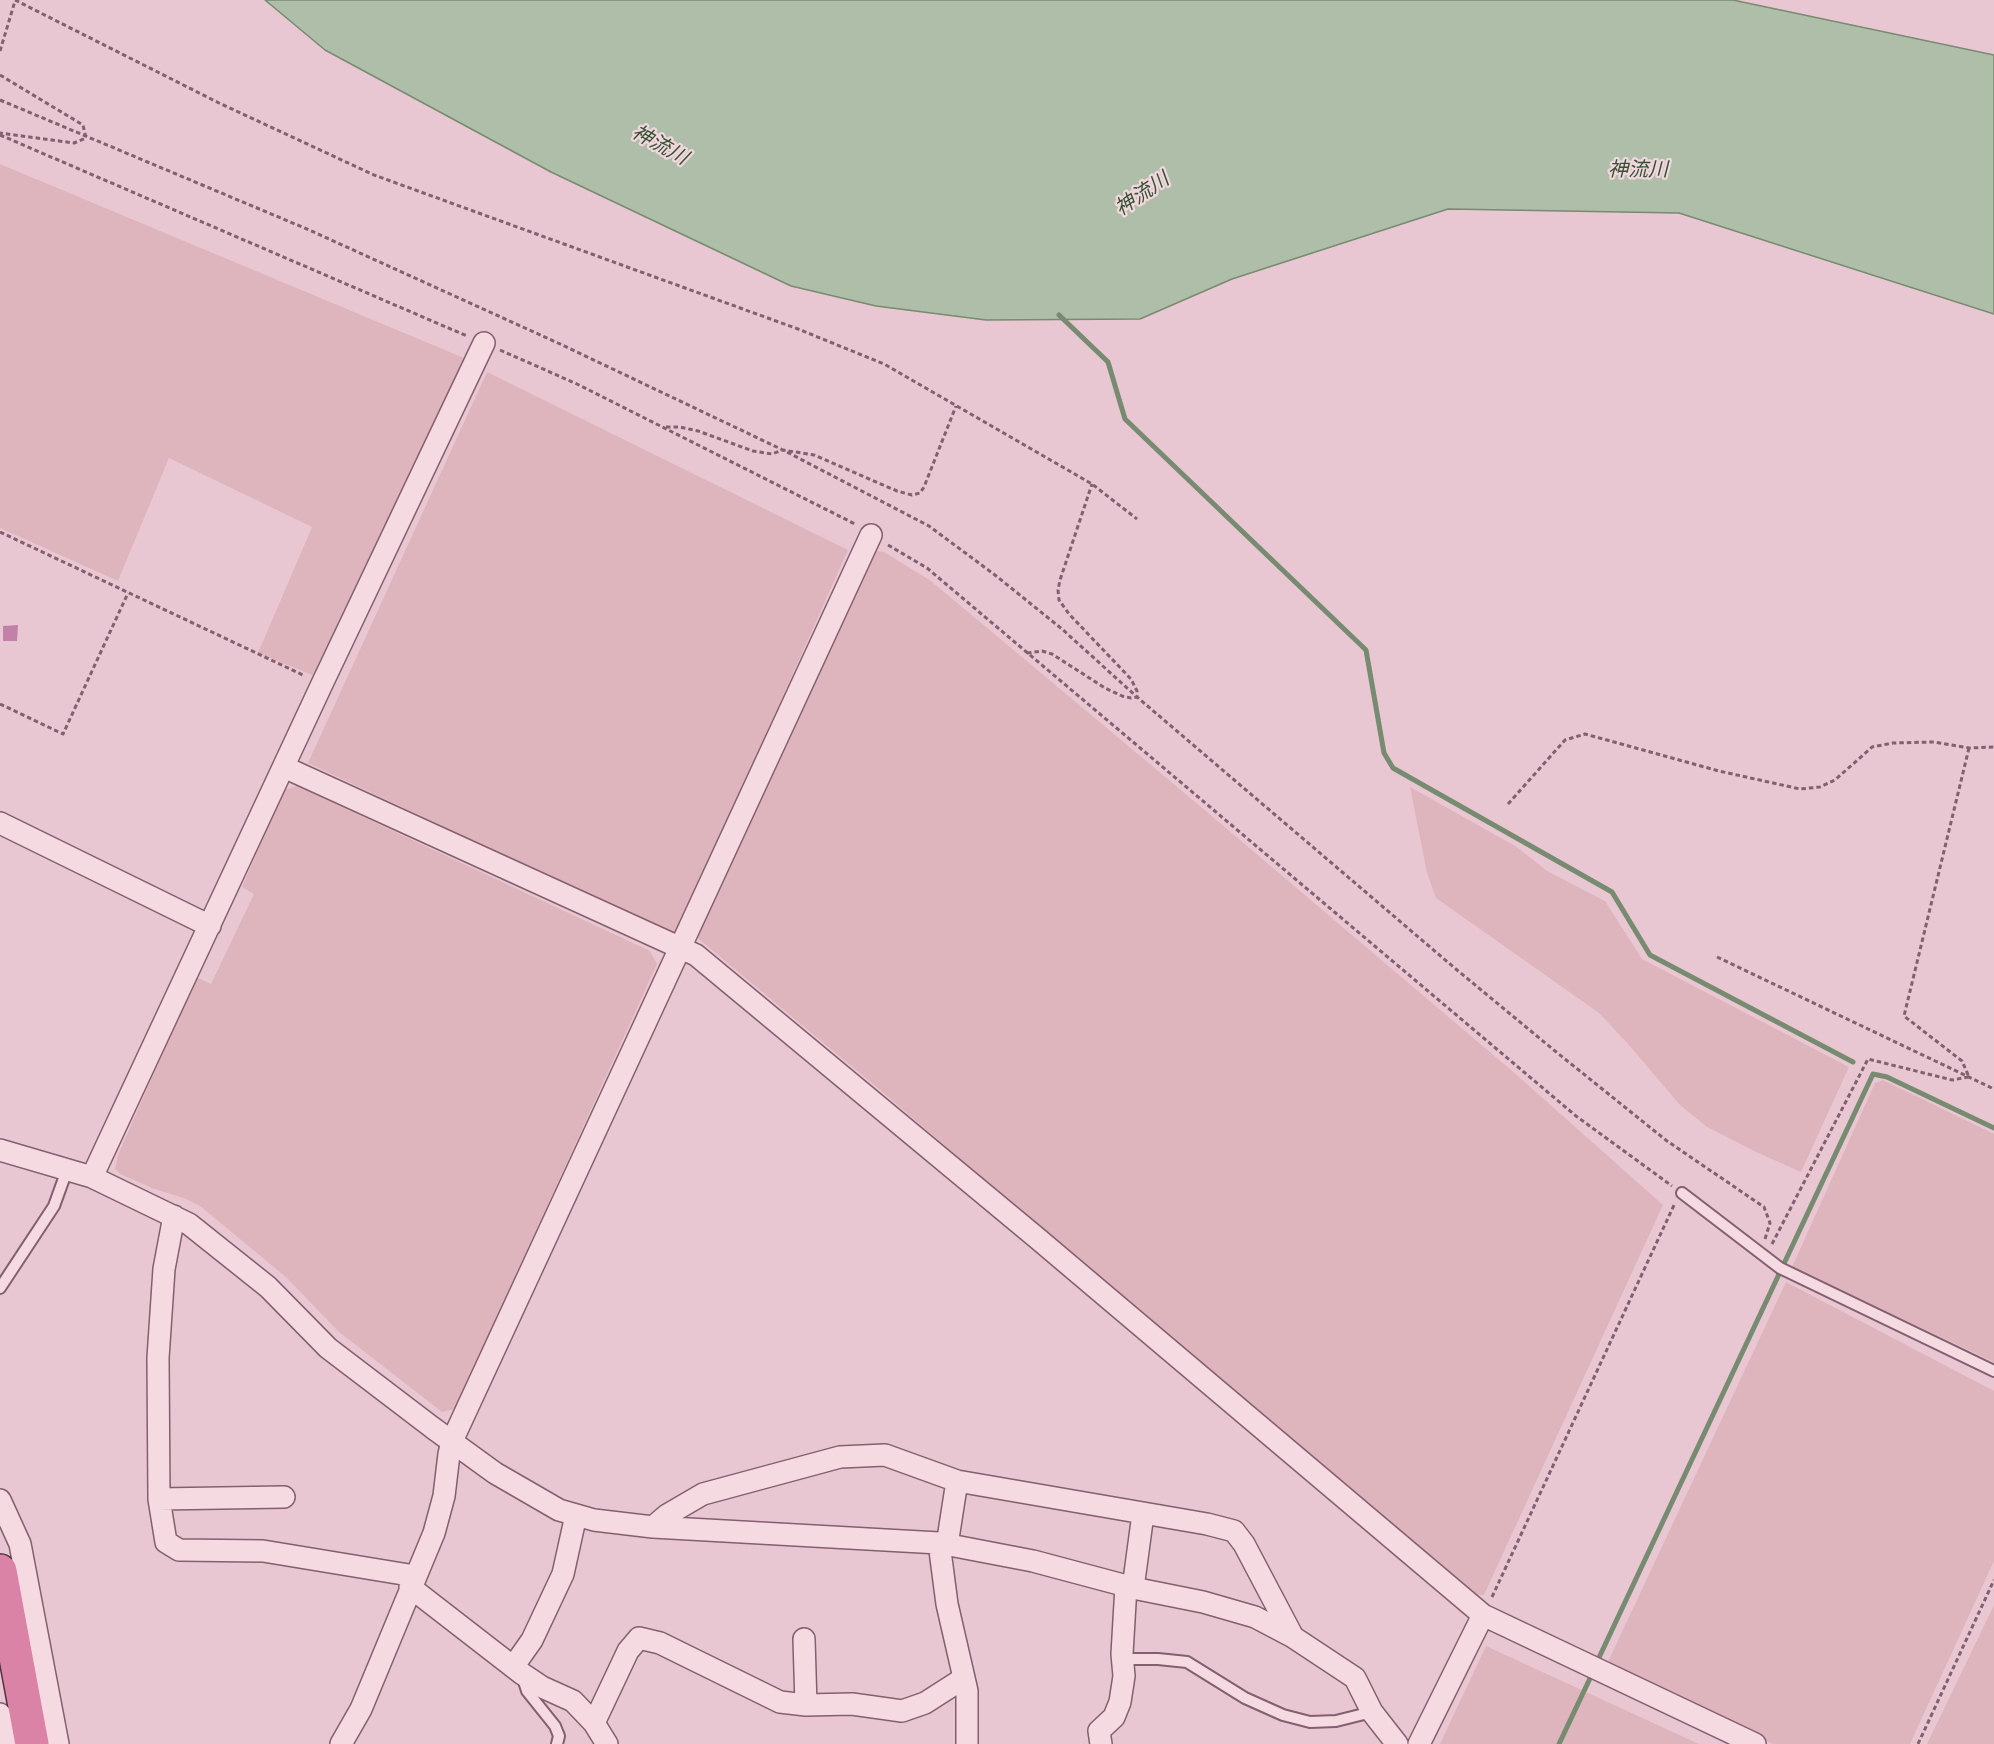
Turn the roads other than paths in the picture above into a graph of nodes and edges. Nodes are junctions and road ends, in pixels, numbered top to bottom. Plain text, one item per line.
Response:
1 (484, 343) road end
2 (871, 535) road end
3 (284, 767) junction
4 (0, 823) edge
5 (210, 926) junction
6 (680, 948) junction
7 (0, 1150) edge
8 (68, 1170) junction
9 (92, 1178) junction
10 (1682, 1193) road end
11 (174, 1216) junction
12 (0, 1288) edge
13 (1994, 1371) edge
14 (452, 1441) junction
15 (957, 1481) junction
16 (285, 1497) dead end
17 (159, 1499) junction
18 (0, 1500) edge
19 (1143, 1514) junction
20 (576, 1515) junction
21 (653, 1527) junction
22 (943, 1544) junction
23 (0, 1571) edge
24 (413, 1581) junction
25 (1129, 1587) junction
26 (1483, 1615) junction
27 (1293, 1637) junction
28 (804, 1639) dead end
29 (1122, 1659) junction
30 (517, 1670) junction
31 (964, 1678) junction
32 (806, 1705) junction
33 (1372, 1712) junction
34 (0, 1714) edge
35 (594, 1723) junction
36 (6, 1744) edge
37 (32, 1744) edge
38 (58, 1744) edge
39 (341, 1744) edge
40 (557, 1744) edge
41 (607, 1744) edge
42 (967, 1744) edge
43 (1101, 1744) edge
44 (1397, 1744) edge
45 (1419, 1744) edge
46 (1755, 1744) edge

1 - 3 street
2 - 6 street
3 - 5 street
3 - 6 street
4 - 5 street
5 - 9 street
6 - 14 street
6 - 26 street
7 - 8 street
8 - 9 street
8 - 12 lane
9 - 11 street
10 - 13 lane
11 - 14 street
11 - 17 street
14 - 20 street
14 - 24 street
15 - 19 street
15 - 21 street
15 - 22 street
16 - 17 street
17 - 24 street
18 - 38 street
19 - 25 street
19 - 27 street
20 - 21 street
20 - 30 street
21 - 22 street
22 - 25 street
22 - 31 street
23 - 37 highway
24 - 30 street
24 - 39 street
25 - 27 street
25 - 29 street
26 - 45 street
26 - 46 street
27 - 33 street
28 - 32 street
29 - 33 lane
29 - 43 street
30 - 35 street
30 - 40 lane
31 - 32 street
31 - 42 street
32 - 35 street
33 - 44 street
34 - 36 street
35 - 41 street

